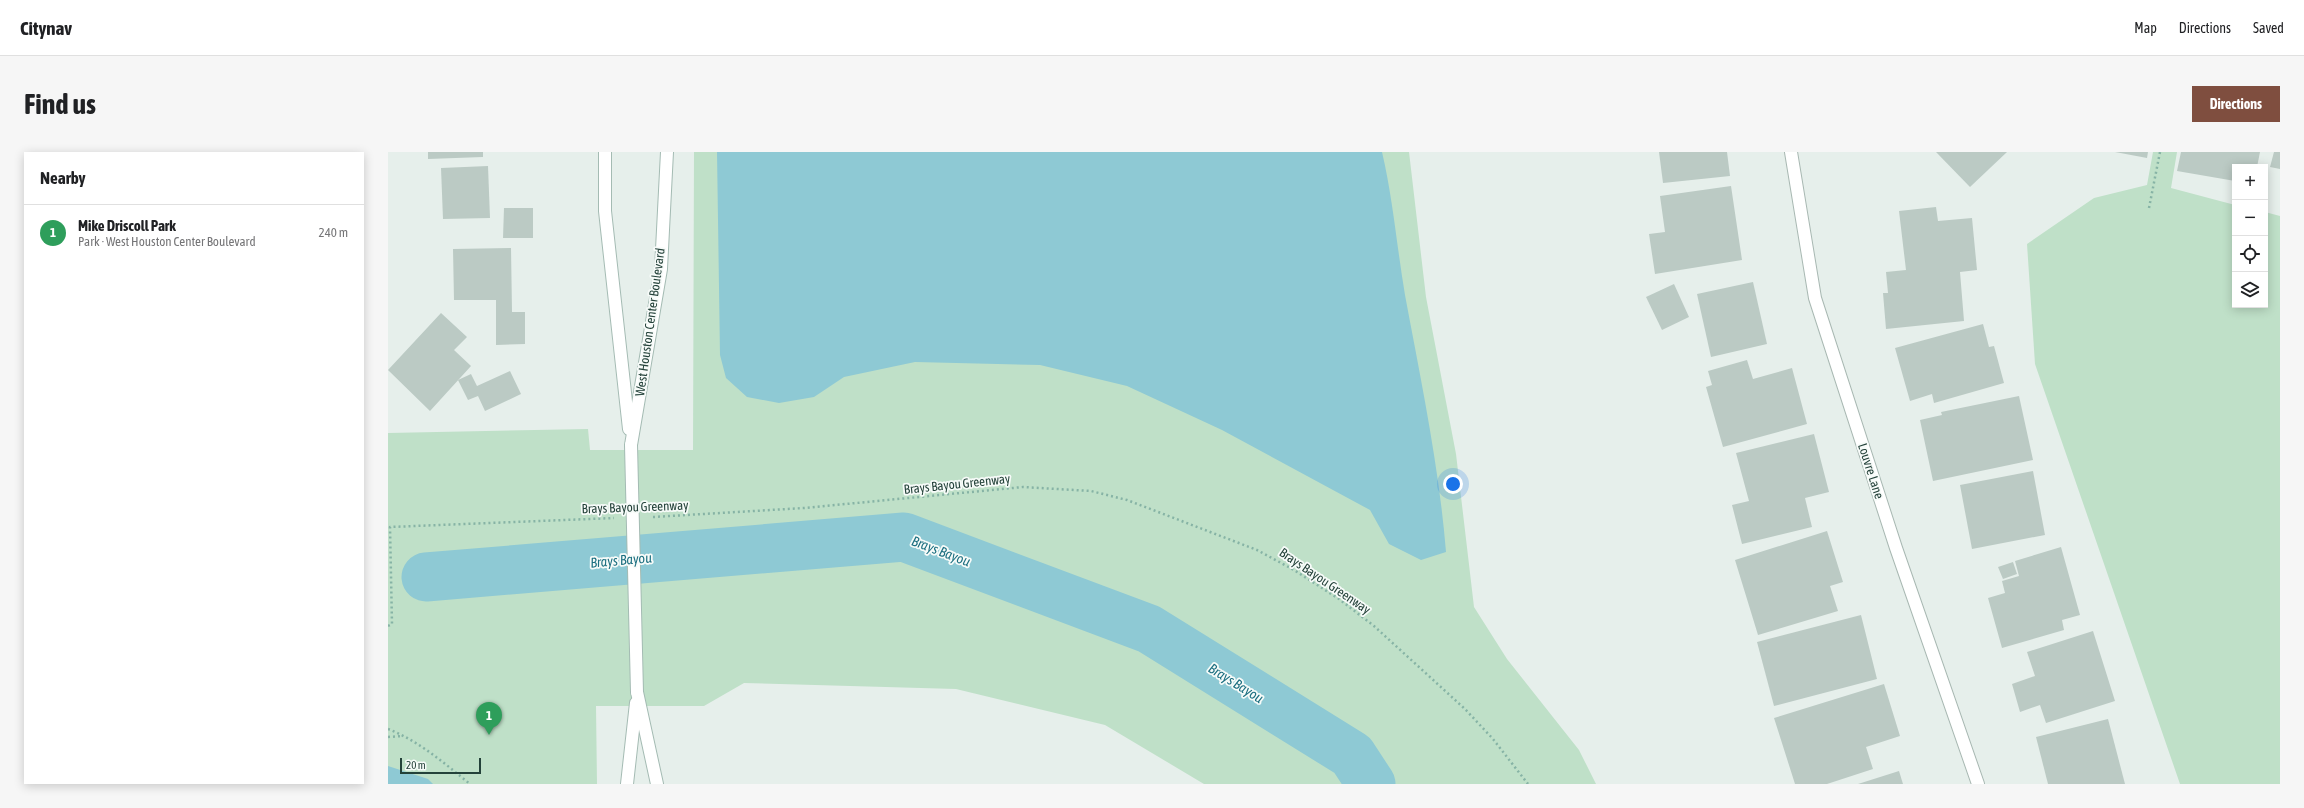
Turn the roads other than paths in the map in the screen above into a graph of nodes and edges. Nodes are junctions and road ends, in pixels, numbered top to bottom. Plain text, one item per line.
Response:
1 (605, 152) edge
2 (667, 152) edge
3 (1791, 152) edge
4 (631, 444) junction
5 (638, 692) junction
6 (627, 784) edge
7 (657, 784) edge
8 (1978, 784) edge

1 - 4 main road, West Houston Center Boulevard
2 - 4 main road, West Houston Center Boulevard
3 - 8 main road, Louvre Lane
4 - 5 main road, West Houston Center Boulevard, bridge
5 - 6 main road, West Houston Center Boulevard
5 - 7 main road, West Houston Center Boulevard

